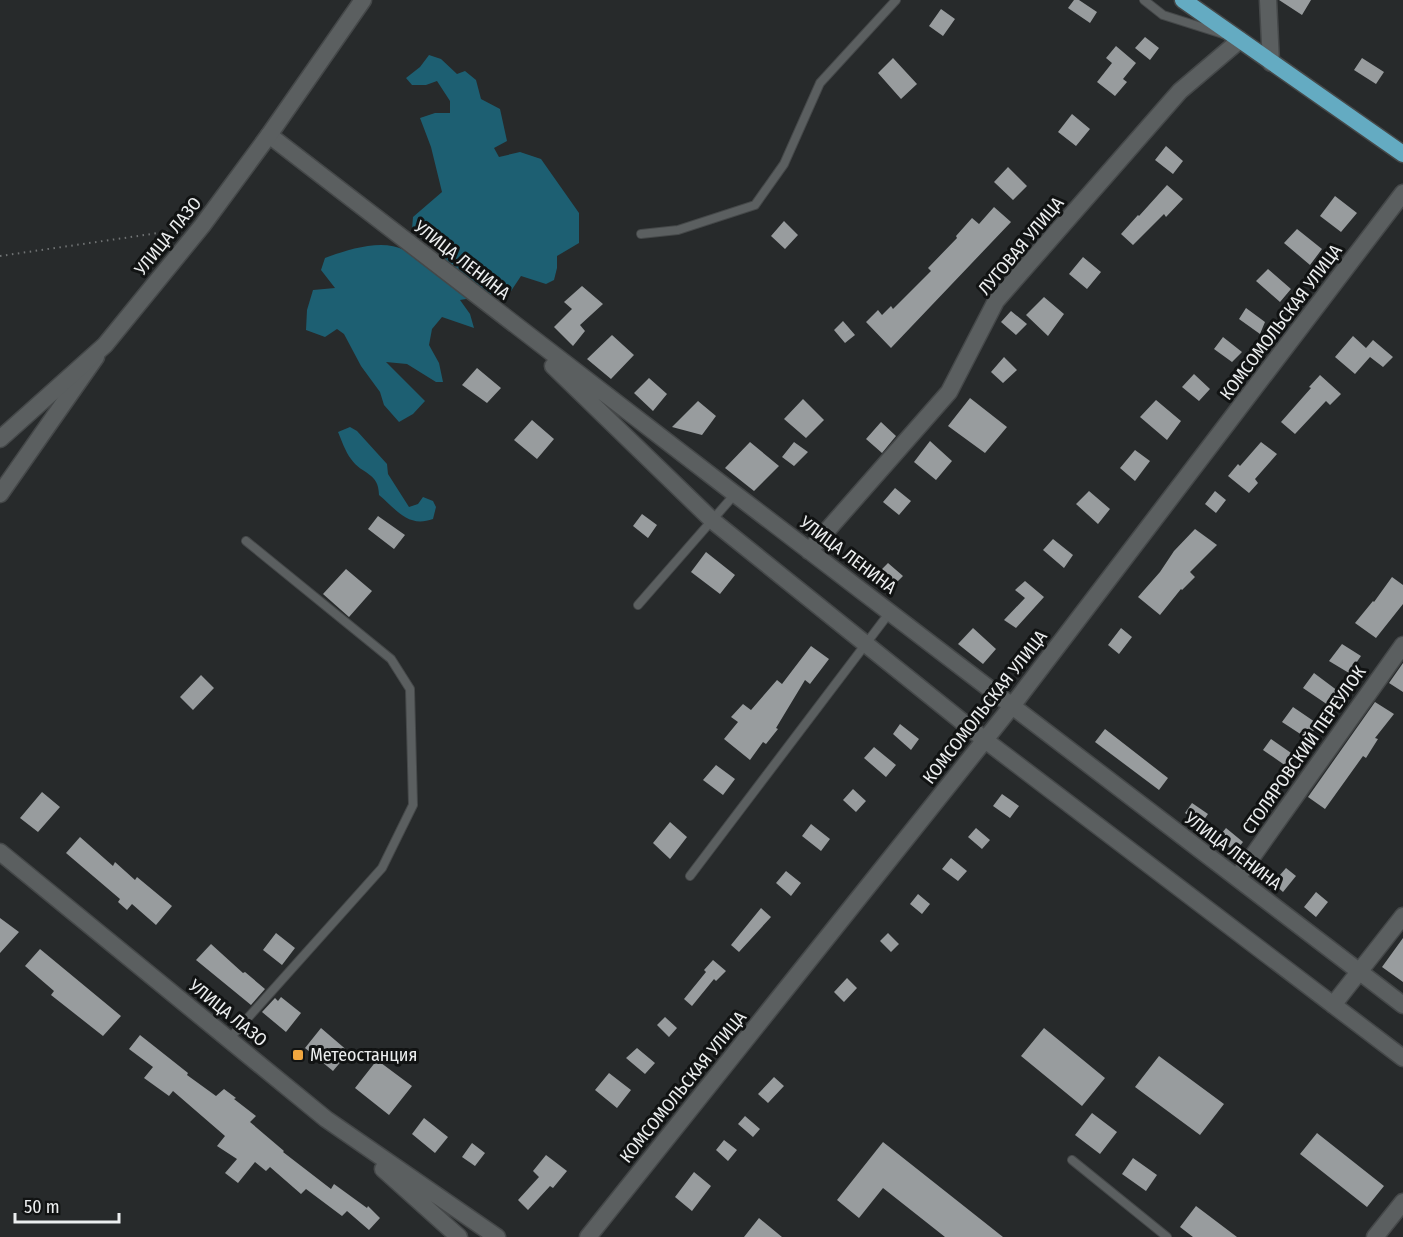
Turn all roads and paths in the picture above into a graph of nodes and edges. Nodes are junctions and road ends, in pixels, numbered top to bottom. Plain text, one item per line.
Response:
1 (363, 0) edge
2 (896, 0) edge
3 (1144, 0) edge
4 (1183, 0) edge
5 (1268, 0) edge
6 (1240, 40) junction
7 (1271, 63) junction
8 (269, 135) junction
9 (1403, 154) edge
10 (1403, 193) edge
11 (202, 226) junction
12 (641, 234) dead end
13 (0, 256) edge
14 (494, 309) junction
15 (105, 345) junction
16 (0, 439) edge
17 (0, 494) edge
18 (735, 494) junction
19 (713, 521) junction
20 (246, 541) dead end
21 (809, 550) junction
22 (638, 605) dead end
23 (890, 612) junction
24 (865, 644) junction
25 (1403, 645) edge
26 (1012, 706) junction
27 (985, 740) junction
28 (0, 852) edge
29 (690, 876) dead end
30 (1237, 878) junction
31 (1403, 916) edge
32 (1360, 973) junction
33 (1333, 1005) junction
34 (1403, 1005) edge
35 (229, 1039) junction
36 (1403, 1058) edge
37 (326, 1119) junction
38 (1072, 1160) dead end
39 (1403, 1202) edge
40 (459, 1237) edge
41 (497, 1237) edge
42 (588, 1237) edge
43 (1167, 1237) edge
44 (1375, 1237) edge

1 - 8 street, УЛИЦА ЛАЗО
2 - 12 lane
3 - 6 lane
4 - 6 highway
5 - 7 street
6 - 7 highway
6 - 21 street, ЛУГОВАЯ УЛИЦА
7 - 9 highway
8 - 11 street, УЛИЦА ЛАЗО
8 - 14 street, УЛИЦА ЛЕНИНА
10 - 26 street, КОМСОМОЛЬСКАЯ УЛИЦА
11 - 13 path
11 - 15 street, УЛИЦА ЛАЗО
14 - 18 street, УЛИЦА ЛЕНИНА
14 - 19 street
15 - 16 street
15 - 17 street, УЛИЦА ЛАЗО
18 - 19 lane
18 - 21 street, УЛИЦА ЛЕНИНА
19 - 22 lane
19 - 24 street
20 - 35 lane
21 - 23 street, УЛИЦА ЛЕНИНА
23 - 24 lane
23 - 26 street, УЛИЦА ЛЕНИНА
24 - 27 street
24 - 29 lane
25 - 30 street, СТОЛЯРОВСКИЙ ПЕРЕУЛОК
26 - 27 street, КОМСОМОЛЬСКАЯ УЛИЦА
26 - 30 street, УЛИЦА ЛЕНИНА
27 - 33 street
27 - 42 street, КОМСОМОЛЬСКАЯ УЛИЦА
28 - 35 street, УЛИЦА ЛАЗО
30 - 32 street, УЛИЦА ЛЕНИНА
31 - 32 street
32 - 33 street
32 - 34 street, УЛИЦА ЛЕНИНА
33 - 36 street
35 - 37 street, УЛИЦА ЛАЗО
37 - 40 street
37 - 41 street, УЛИЦА ЛАЗО
38 - 43 lane
39 - 44 street

